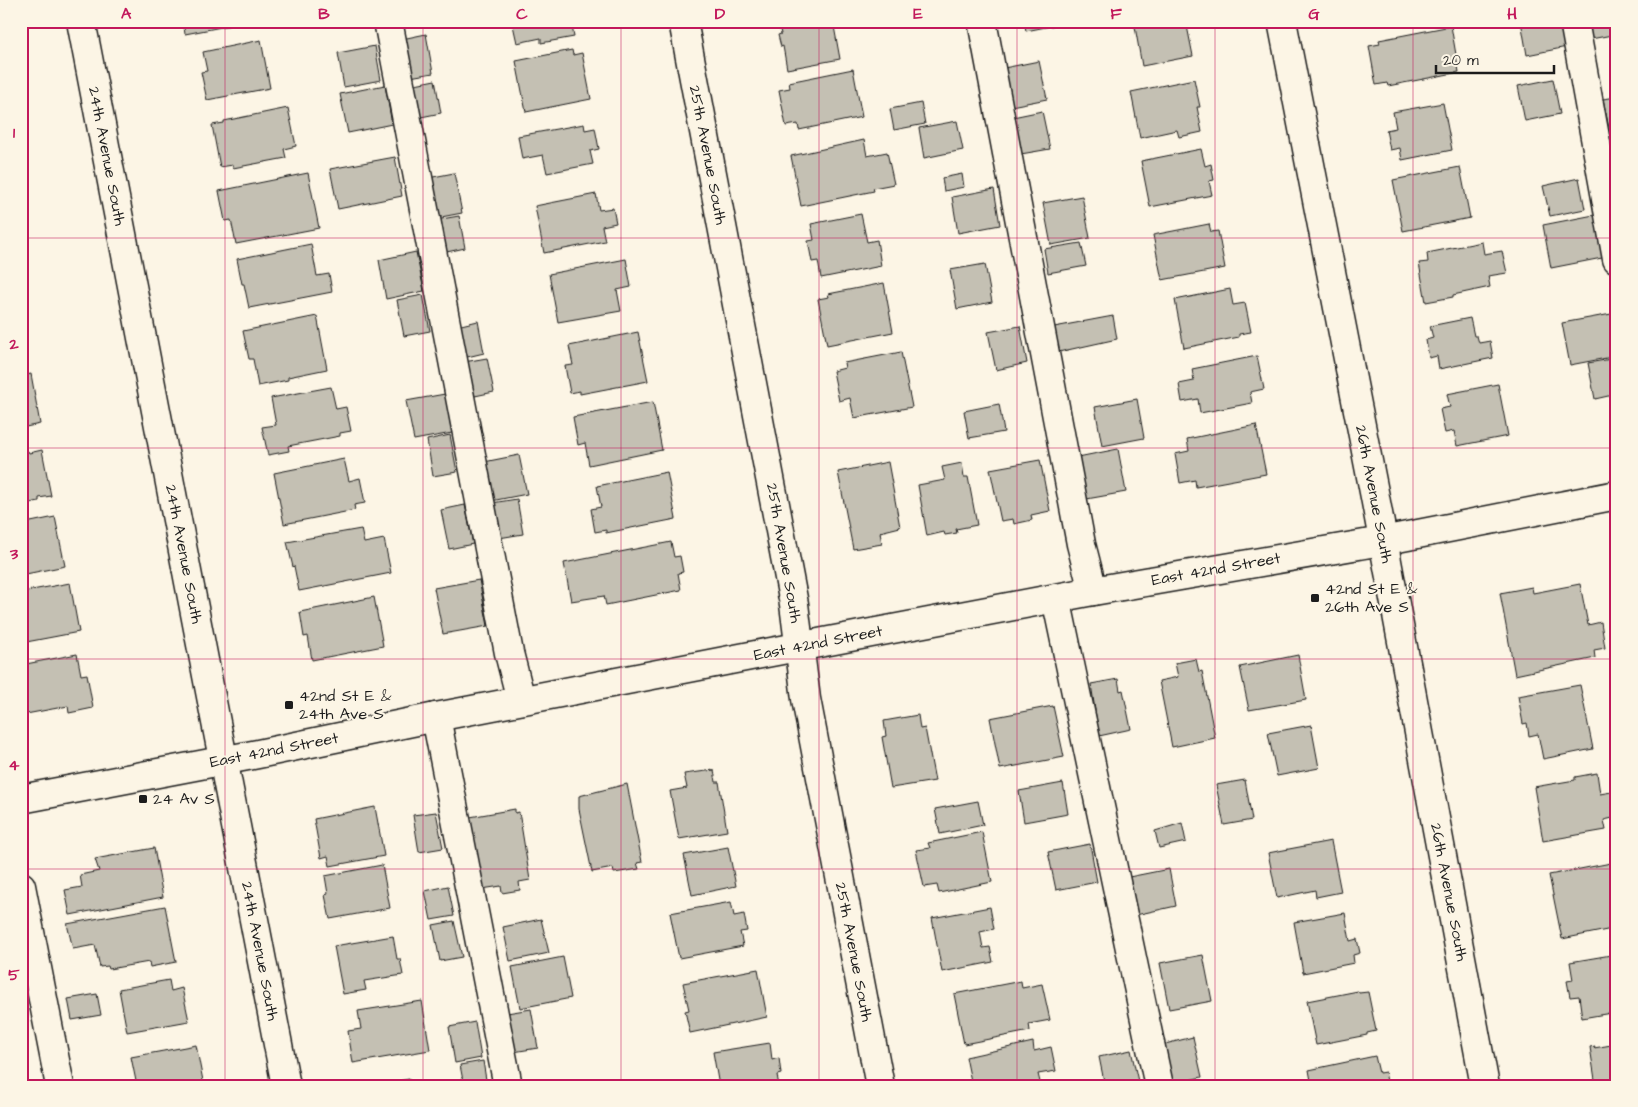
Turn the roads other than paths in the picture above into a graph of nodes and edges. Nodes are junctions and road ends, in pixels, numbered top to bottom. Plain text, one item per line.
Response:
1 (81, 21) edge
2 (388, 21) edge
3 (683, 21) edge
4 (982, 21) edge
5 (1282, 21) edge
6 (1574, 21) edge
7 (1617, 259) edge
8 (1617, 495) edge
9 (1382, 541) junction
10 (1092, 591) junction
11 (1056, 598) junction
12 (800, 647) junction
13 (521, 700) junction
14 (436, 717) junction
15 (224, 760) junction
16 (21, 799) edge
17 (21, 886) edge
18 (60, 1086) edge
19 (286, 1086) edge
20 (508, 1086) edge
21 (880, 1086) edge
22 (1159, 1086) edge
23 (1485, 1086) edge

1 - 15 street, 24th Avenue South
2 - 13 street
3 - 12 street, 25th Avenue South
4 - 10 street
5 - 9 street, 26th Avenue South
6 - 7 street
8 - 9 street, East 42nd Street
9 - 10 street, East 42nd Street
9 - 23 street, 26th Avenue South
10 - 11 street, East 42nd Street
11 - 12 street, East 42nd Street
11 - 22 street
12 - 13 street, East 42nd Street
12 - 21 street, 25th Avenue South
13 - 14 street, East 42nd Street
14 - 15 street, East 42nd Street
14 - 20 street
15 - 16 street, East 42nd Street
15 - 19 street, 24th Avenue South
17 - 18 street

